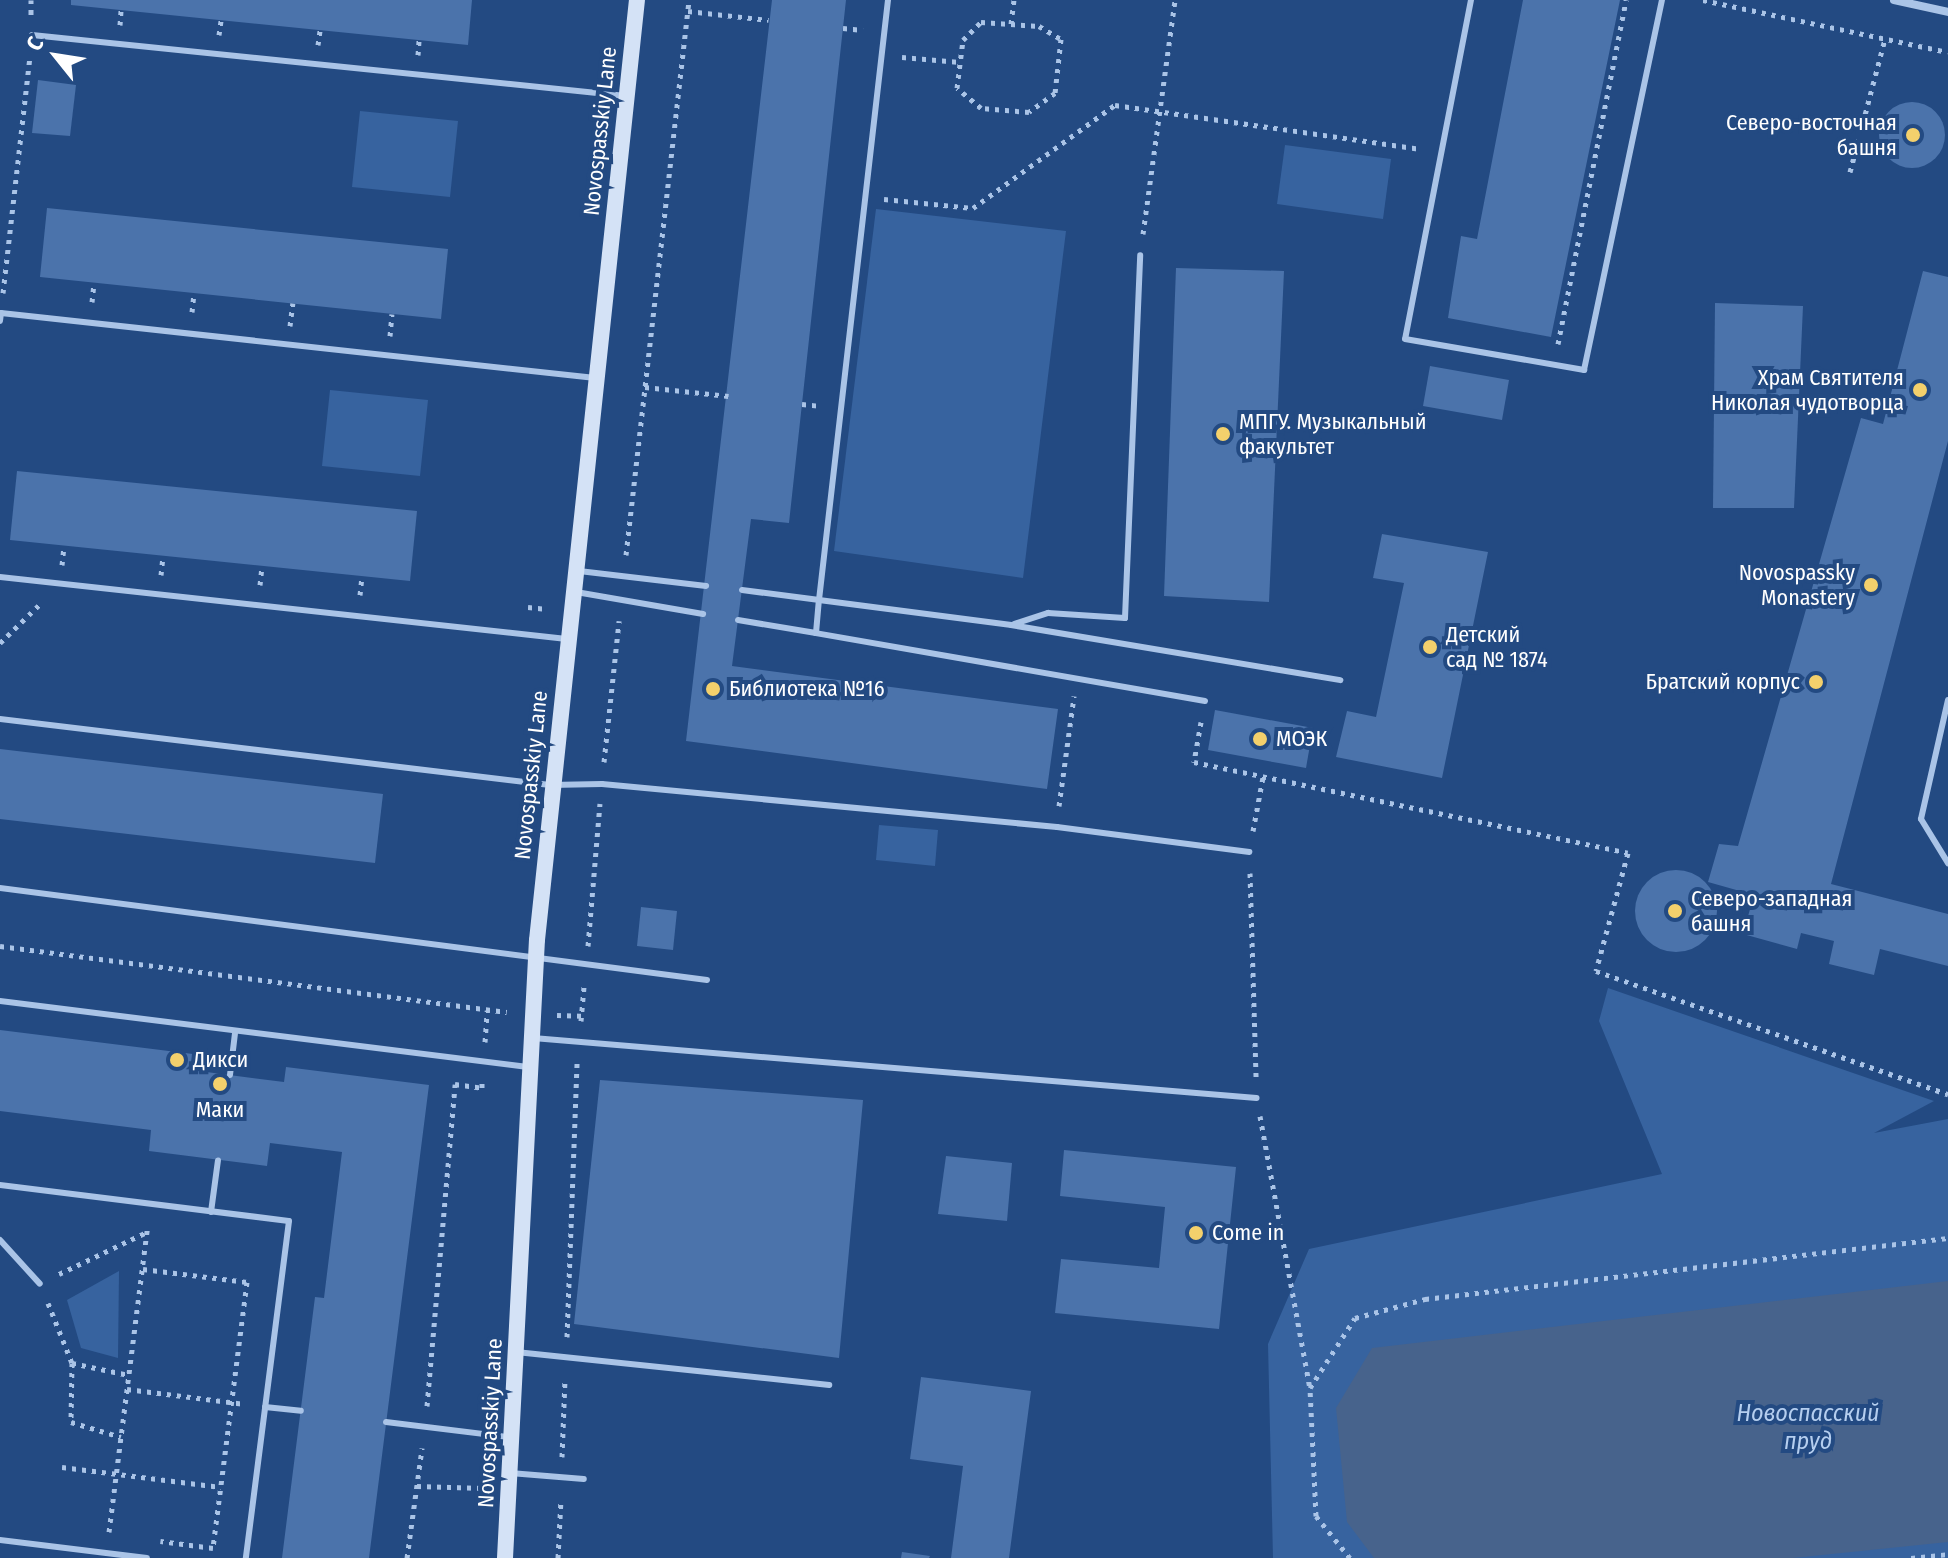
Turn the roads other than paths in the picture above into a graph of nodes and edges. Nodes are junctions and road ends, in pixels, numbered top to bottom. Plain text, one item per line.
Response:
1 (637, 0) edge
2 (888, 0) edge
3 (1471, 0) edge
4 (1662, 0) edge
5 (1894, 0) edge
6 (1940, 0) edge
7 (1944, 12) edge
8 (32, 35) road end
9 (626, 96) junction
10 (1140, 255) road end
11 (1, 313) edge
12 (0, 321) edge
13 (595, 378) junction
14 (574, 570) junction
15 (0, 577) edge
16 (706, 586) dead end
17 (742, 590) dead end
18 (572, 591) junction
19 (819, 600) junction
20 (703, 614) dead end
21 (738, 620) dead end
22 (1011, 625) junction
23 (816, 633) junction
24 (567, 639) junction
25 (1340, 680) dead end
26 (1948, 700) edge
27 (1205, 701) road end
28 (0, 719) edge
29 (550, 785) junction
30 (1249, 852) road end
31 (1948, 863) edge
32 (0, 888) edge
33 (536, 962) junction
34 (707, 980) dead end
35 (0, 1001) edge
36 (235, 1033) junction
37 (533, 1038) junction
38 (531, 1068) junction
39 (230, 1075) dead end
40 (1257, 1098) road end
41 (218, 1160) dead end
42 (0, 1185) edge
43 (211, 1212) junction
44 (0, 1240) edge
45 (40, 1284) road end
46 (516, 1352) junction
47 (829, 1385) dead end
48 (265, 1407) junction
49 (301, 1411) dead end
50 (386, 1422) dead end
51 (512, 1438) junction
52 (510, 1473) junction
53 (584, 1479) dead end
54 (0, 1540) edge
55 (147, 1558) edge
56 (246, 1558) edge
57 (505, 1558) edge

1 - 9 street, Novospasskiy Lane
2 - 19 lane
3 - 4 lane
5 - 7 street
6 - 7 street
8 - 9 lane
9 - 13 street, Novospasskiy Lane
10 - 22 lane
11 - 12 lane
11 - 13 lane
13 - 14 street, Novospasskiy Lane
14 - 16 lane
14 - 18 street, Novospasskiy Lane
15 - 24 lane
17 - 19 lane
18 - 20 lane
18 - 24 street, Novospasskiy Lane
19 - 22 lane
19 - 23 lane
21 - 23 lane
22 - 25 lane
23 - 27 lane
24 - 29 street, Novospasskiy Lane
26 - 31 lane
28 - 29 lane
29 - 30 lane
29 - 33 street, Novospasskiy Lane
32 - 33 lane
33 - 34 lane
33 - 37 street, Novospasskiy Lane
35 - 36 lane
36 - 38 lane
36 - 39 lane
37 - 38 street, Novospasskiy Lane
37 - 40 lane
38 - 46 street, Novospasskiy Lane
41 - 43 lane
42 - 43 lane
43 - 48 lane
44 - 45 lane
46 - 47 lane
46 - 51 street, Novospasskiy Lane
48 - 49 lane
48 - 56 lane
50 - 51 lane
51 - 52 street, Novospasskiy Lane
52 - 53 lane
52 - 57 street, Novospasskiy Lane
54 - 55 lane

